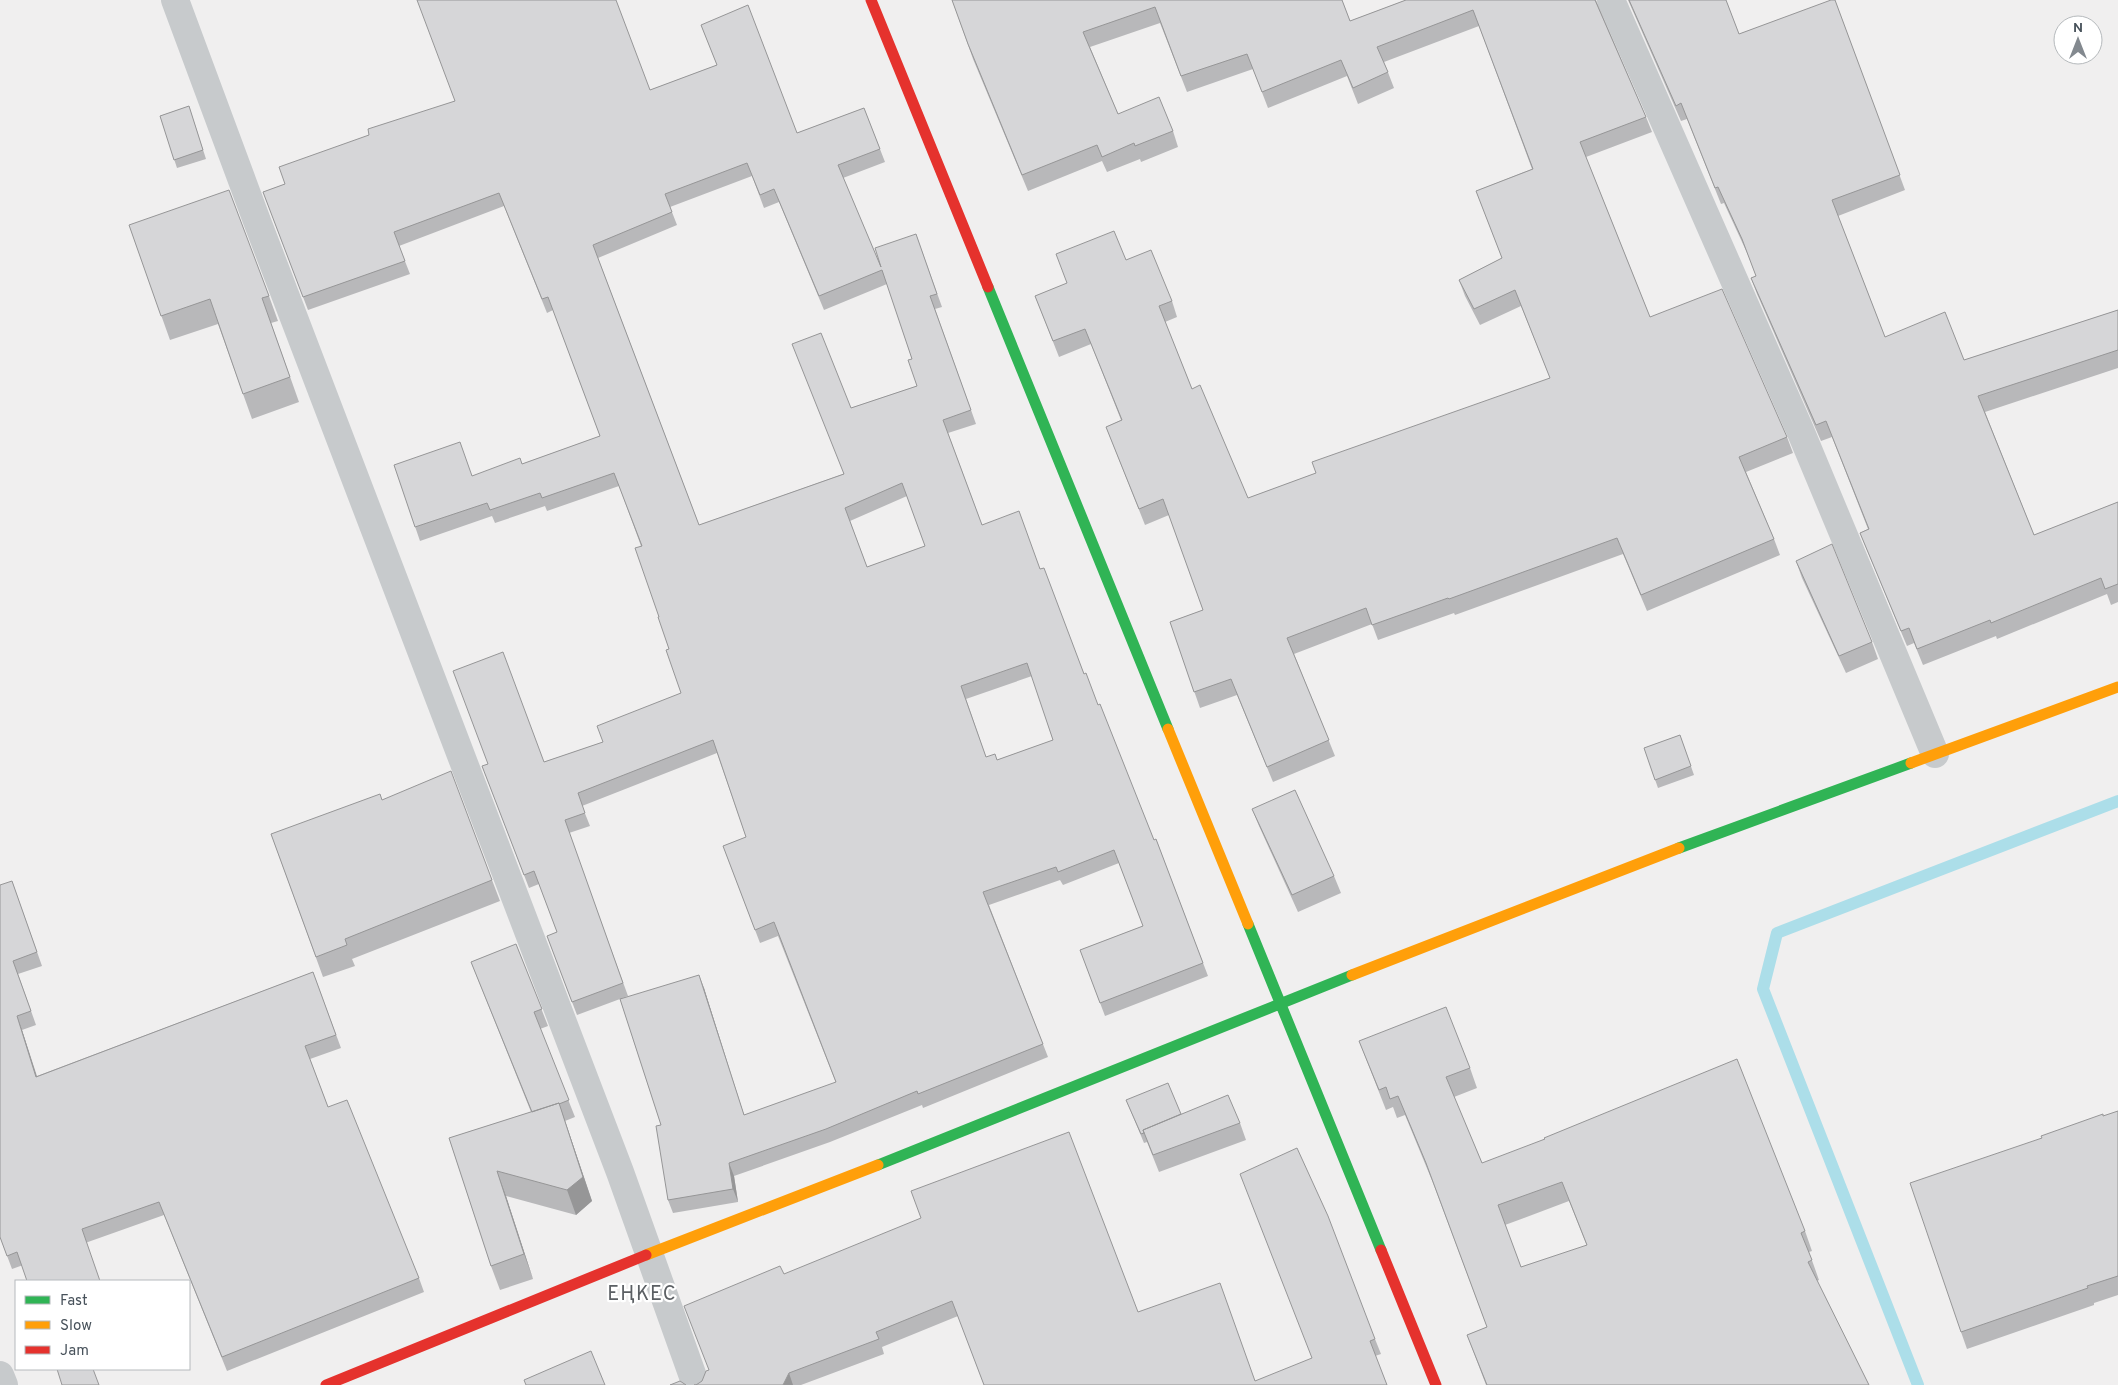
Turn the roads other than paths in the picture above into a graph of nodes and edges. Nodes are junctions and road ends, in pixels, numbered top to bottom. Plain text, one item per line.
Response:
1 (175, 0) edge
2 (871, 0) edge
3 (1611, 0) edge
4 (2118, 687) edge
5 (1935, 754) junction
6 (1279, 1003) junction
7 (648, 1254) junction
8 (0, 1375) edge
9 (4, 1385) edge
10 (326, 1385) edge
11 (696, 1385) edge
12 (1436, 1385) edge

1 - 7 street
2 - 6 street
3 - 5 street
4 - 5 street
5 - 6 street
6 - 7 street
6 - 12 street
7 - 10 street
7 - 11 street
8 - 9 street

